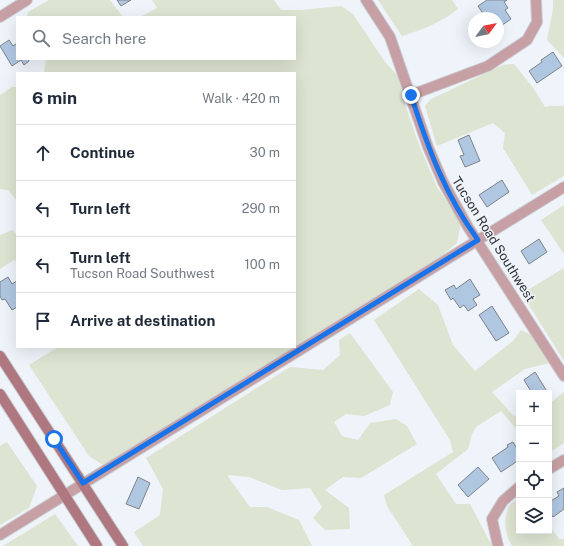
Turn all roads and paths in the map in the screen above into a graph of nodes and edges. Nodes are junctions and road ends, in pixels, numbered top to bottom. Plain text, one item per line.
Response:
1 (27, 0) edge
2 (366, 0) edge
3 (537, 1) edge
4 (0, 16) edge
5 (411, 95) junction
6 (564, 187) edge
7 (478, 240) junction
8 (0, 356) edge
9 (564, 376) edge
10 (0, 394) edge
11 (564, 460) edge
12 (552, 467) edge
13 (83, 483) junction
14 (516, 490) edge
15 (65, 495) junction
16 (0, 535) edge
17 (97, 546) edge
18 (123, 546) edge
19 (498, 546) edge

1 - 4 street
2 - 5 street, Tucson Road Southwest
3 - 5 street
5 - 7 street, Tucson Road Southwest
6 - 7 street
7 - 9 street, Tucson Road Southwest
7 - 13 street
8 - 13 street
10 - 15 street
11 - 12 street
13 - 15 street
13 - 18 street
14 - 19 street
15 - 16 street
15 - 17 street

